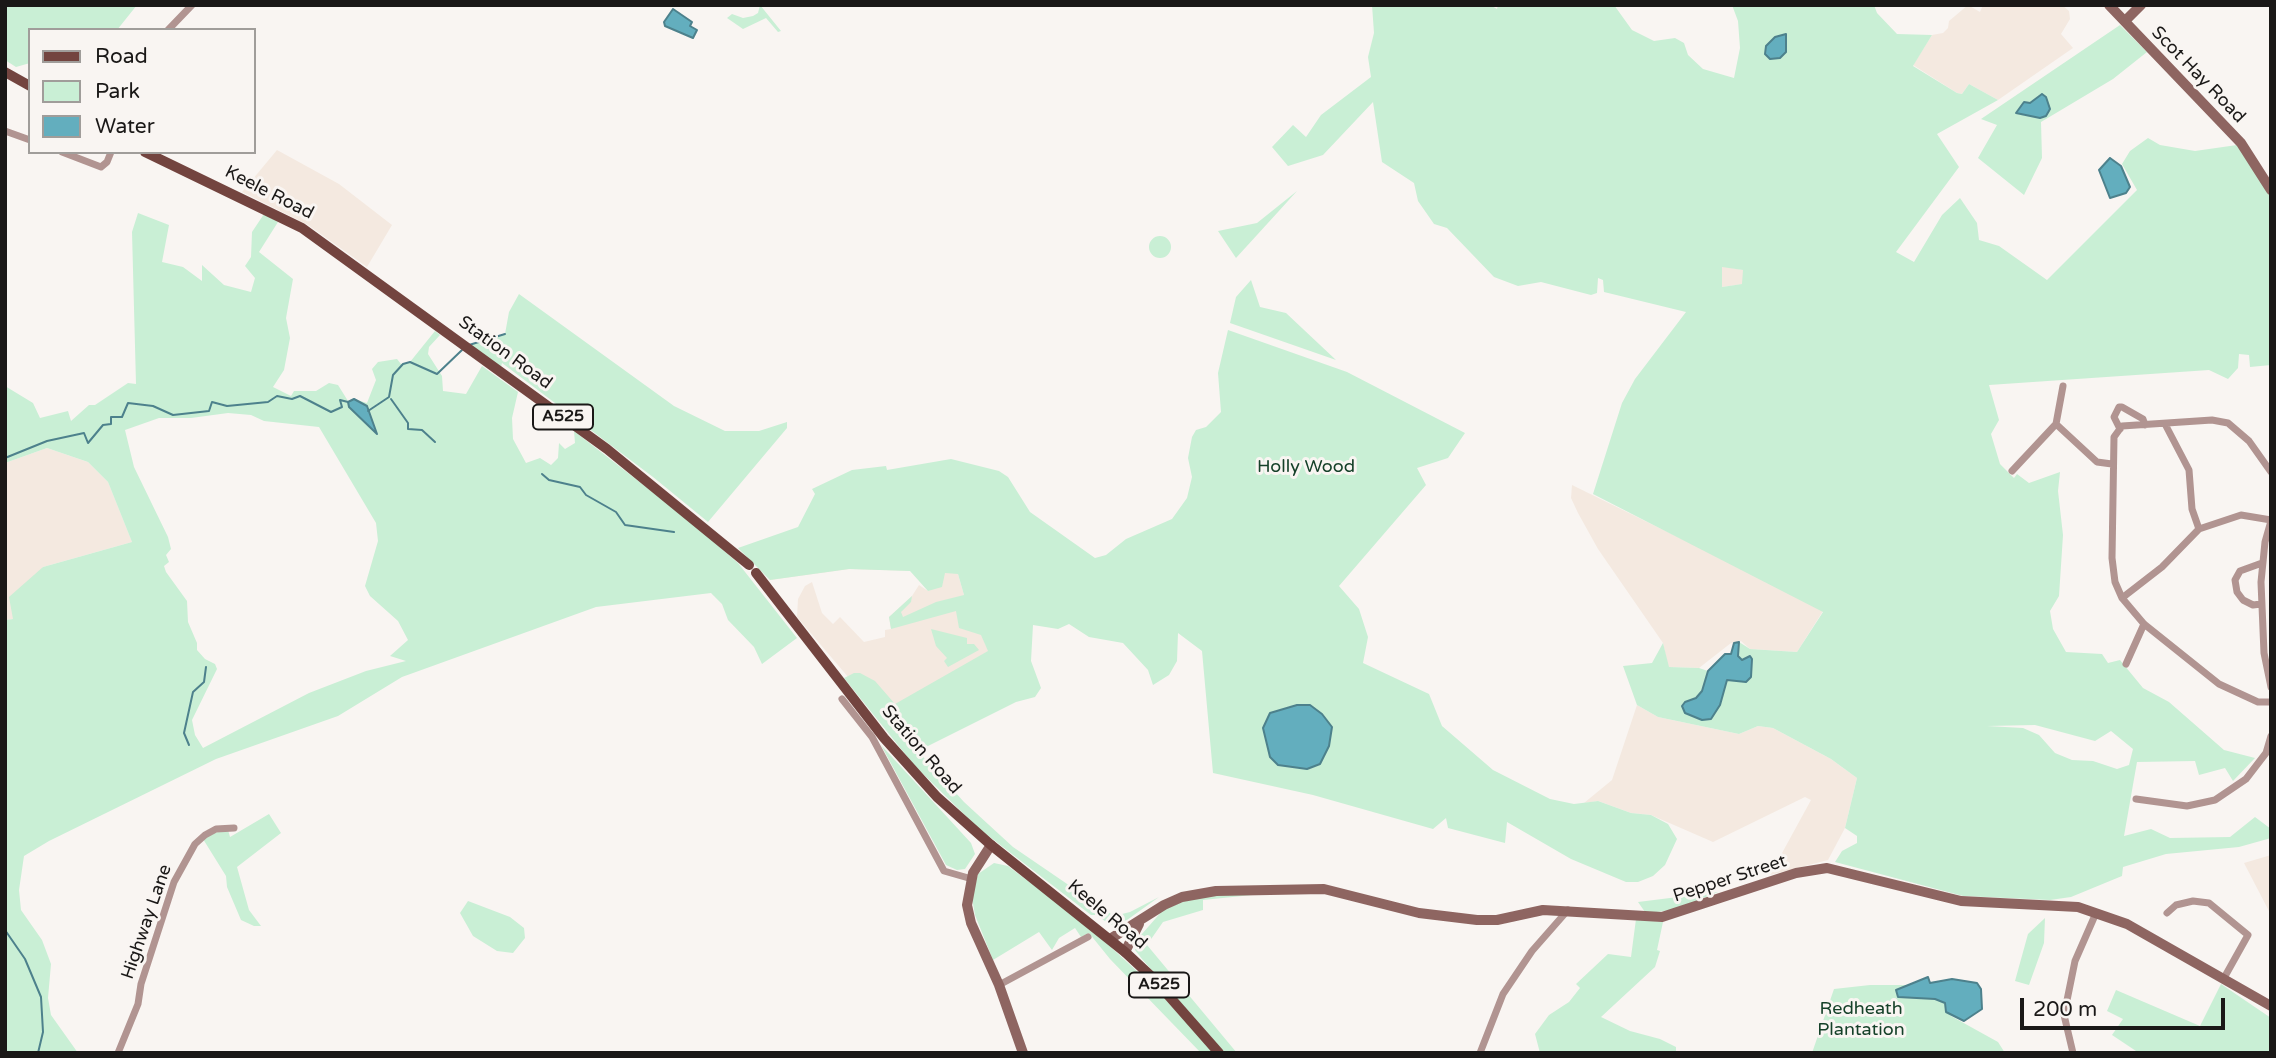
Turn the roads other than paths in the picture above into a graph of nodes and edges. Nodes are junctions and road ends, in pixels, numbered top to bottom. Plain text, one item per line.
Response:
1 (192, 5) edge
2 (2109, 5) edge
3 (2141, 5) edge
4 (2124, 20) junction
5 (169, 28) edge
6 (5, 72) edge
7 (28, 85) edge
8 (5, 131) edge
9 (28, 139) edge
10 (67, 154) edge
11 (110, 154) edge
12 (149, 154) edge
13 (2271, 190) edge
14 (370, 276) joint
15 (2063, 386) dead end
16 (2056, 424) junction
17 (2165, 424) junction
18 (2145, 425) junction
19 (2121, 427) junction
20 (2112, 464) junction
21 (2011, 471) dead end
22 (2271, 472) edge
23 (2271, 520) edge
24 (2199, 529) junction
25 (2262, 563) junction
26 (2122, 598) junction
27 (2265, 609) edge
28 (2144, 624) junction
29 (2126, 664) dead end
30 (2271, 687) edge
31 (842, 699) dead end
32 (2271, 702) edge
33 (2271, 736) edge
34 (2268, 755) edge
35 (2136, 799) dead end
36 (234, 828) dead end
37 (991, 845) junction
38 (972, 879) junction
39 (1568, 910) junction
40 (2095, 913) junction
41 (2166, 913) dead end
42 (1142, 921) junction
43 (1088, 937) dead end
44 (1110, 939) junction
45 (1125, 951) junction
46 (2224, 978) junction
47 (999, 985) junction
48 (2271, 1006) edge
49 (118, 1053) edge
50 (1023, 1053) edge
51 (1219, 1053) edge
52 (1480, 1053) edge
53 (2073, 1053) edge

1 - 5 street
2 - 4 main road, Scot Hay Road
3 - 4 main road
4 - 13 main road, Scot Hay Road
6 - 7 main road
8 - 9 street
10 - 11 street
12 - 14 main road, Keele Road / A525
14 - 37 main road, Station Road / A525
15 - 16 street
16 - 20 street
16 - 21 street
17 - 18 street
17 - 22 street
17 - 24 street
18 - 19 street
18 - 19 street
19 - 20 street
20 - 26 street
23 - 24 street
23 - 25 street
24 - 26 street
25 - 27 street
25 - 27 street
26 - 28 street
27 - 30 street
28 - 29 street
28 - 32 street
31 - 38 street, Station Road
33 - 34 street
34 - 35 street
36 - 49 street, Highway Lane
37 - 38 main road
37 - 44 main road, Keele Road / A525
38 - 47 main road
39 - 40 main road, Pepper Street
39 - 42 main road, Pepper Street
39 - 52 street
40 - 46 main road, Pepper Street
40 - 53 street
41 - 46 street
42 - 44 main road, Pepper Street
42 - 45 main road, Pepper Street
43 - 47 street
44 - 45 main road, Keele Road / A525
45 - 51 main road, Keele Road / A525
46 - 48 main road, Pepper Street
47 - 50 main road

